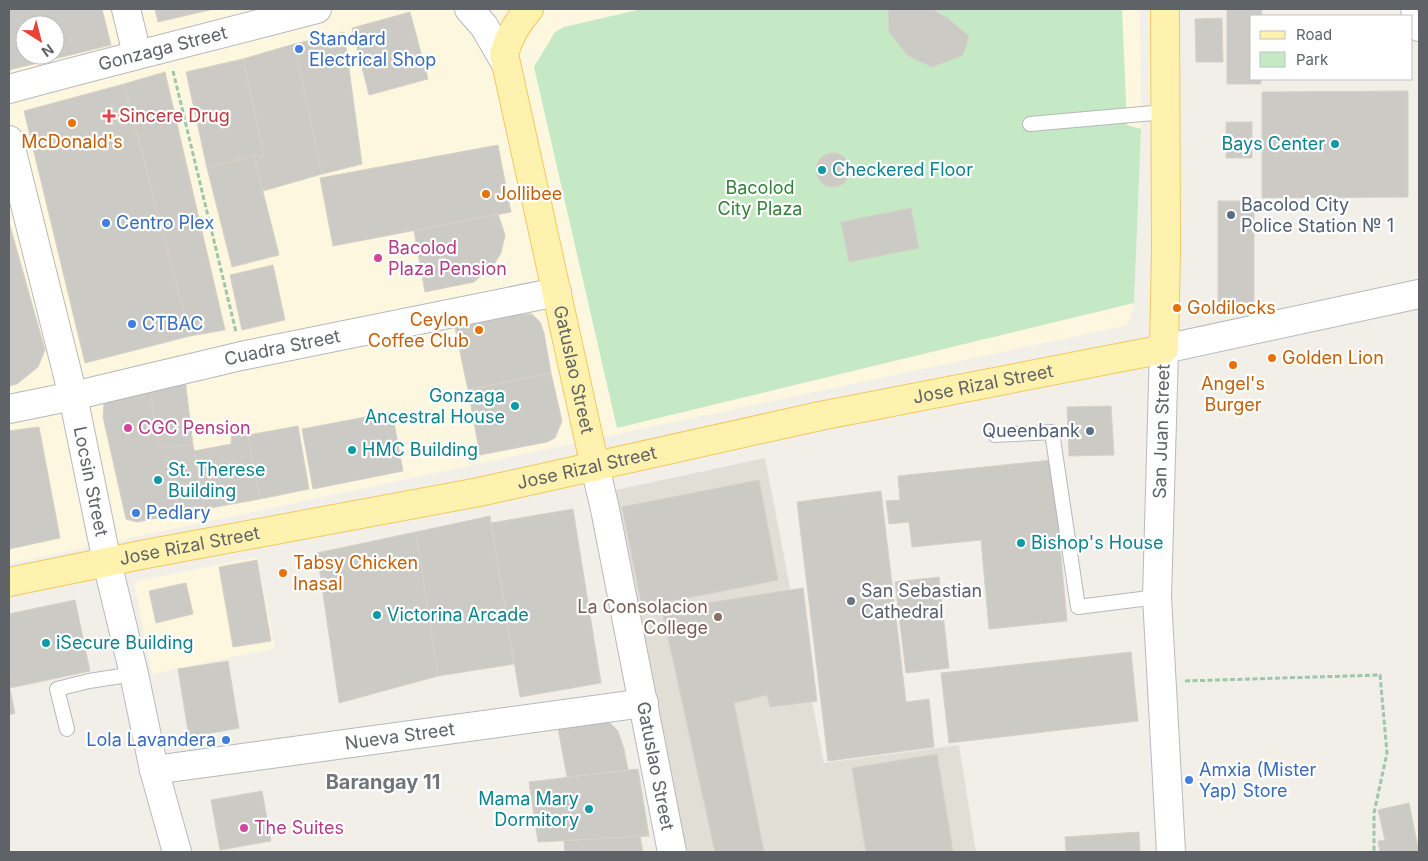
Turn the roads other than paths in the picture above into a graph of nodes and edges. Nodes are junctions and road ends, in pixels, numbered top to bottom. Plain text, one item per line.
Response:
1 (126, 9) edge
2 (317, 9) edge
3 (469, 9) edge
4 (529, 9) edge
5 (1165, 9) edge
6 (1415, 9) edge
7 (1419, 27) edge
8 (137, 54) junction
9 (506, 64) junction
10 (9, 89) edge
11 (1165, 112) junction
12 (1030, 124) dead end
13 (9, 140) edge
14 (557, 292) junction
15 (1419, 294) edge
16 (1164, 349) junction
17 (73, 396) junction
18 (9, 409) edge
19 (995, 435) dead end
20 (595, 466) junction
21 (107, 562) junction
22 (9, 582) edge
23 (1157, 597) junction
24 (134, 674) junction
25 (644, 703) junction
26 (68, 730) dead end
27 (154, 770) junction
28 (177, 852) edge
29 (672, 852) edge
30 (1171, 852) edge

1 - 8 street
2 - 8 street, Gonzaga Street
3 - 9 street, Gatuslao Street
4 - 9 main road, Gatuslao Street
5 - 11 main road, San Juan Street
6 - 7 street
8 - 10 street, Gonzaga Street
9 - 14 main road, Gatuslao Street
11 - 12 lane
11 - 16 main road, San Juan Street
13 - 17 street, Locsin Street
14 - 17 street, Cuadra Street
14 - 20 main road, Gatuslao Street
15 - 16 street
16 - 20 main road, Jose Rizal Street
16 - 23 street, San Juan Street
17 - 18 street, Cuadra Street
17 - 21 street, Locsin Street
19 - 23 lane
20 - 21 main road, Jose Rizal Street
20 - 25 street, Gatuslao Street
21 - 22 main road, Jose Rizal Street
21 - 24 street, Locsin Street
23 - 30 street, San Juan Street
24 - 26 lane
24 - 27 street, Locsin Street
25 - 27 street, Nueva Street
25 - 29 street, Gatuslao Street
27 - 28 street, Locsin Street

